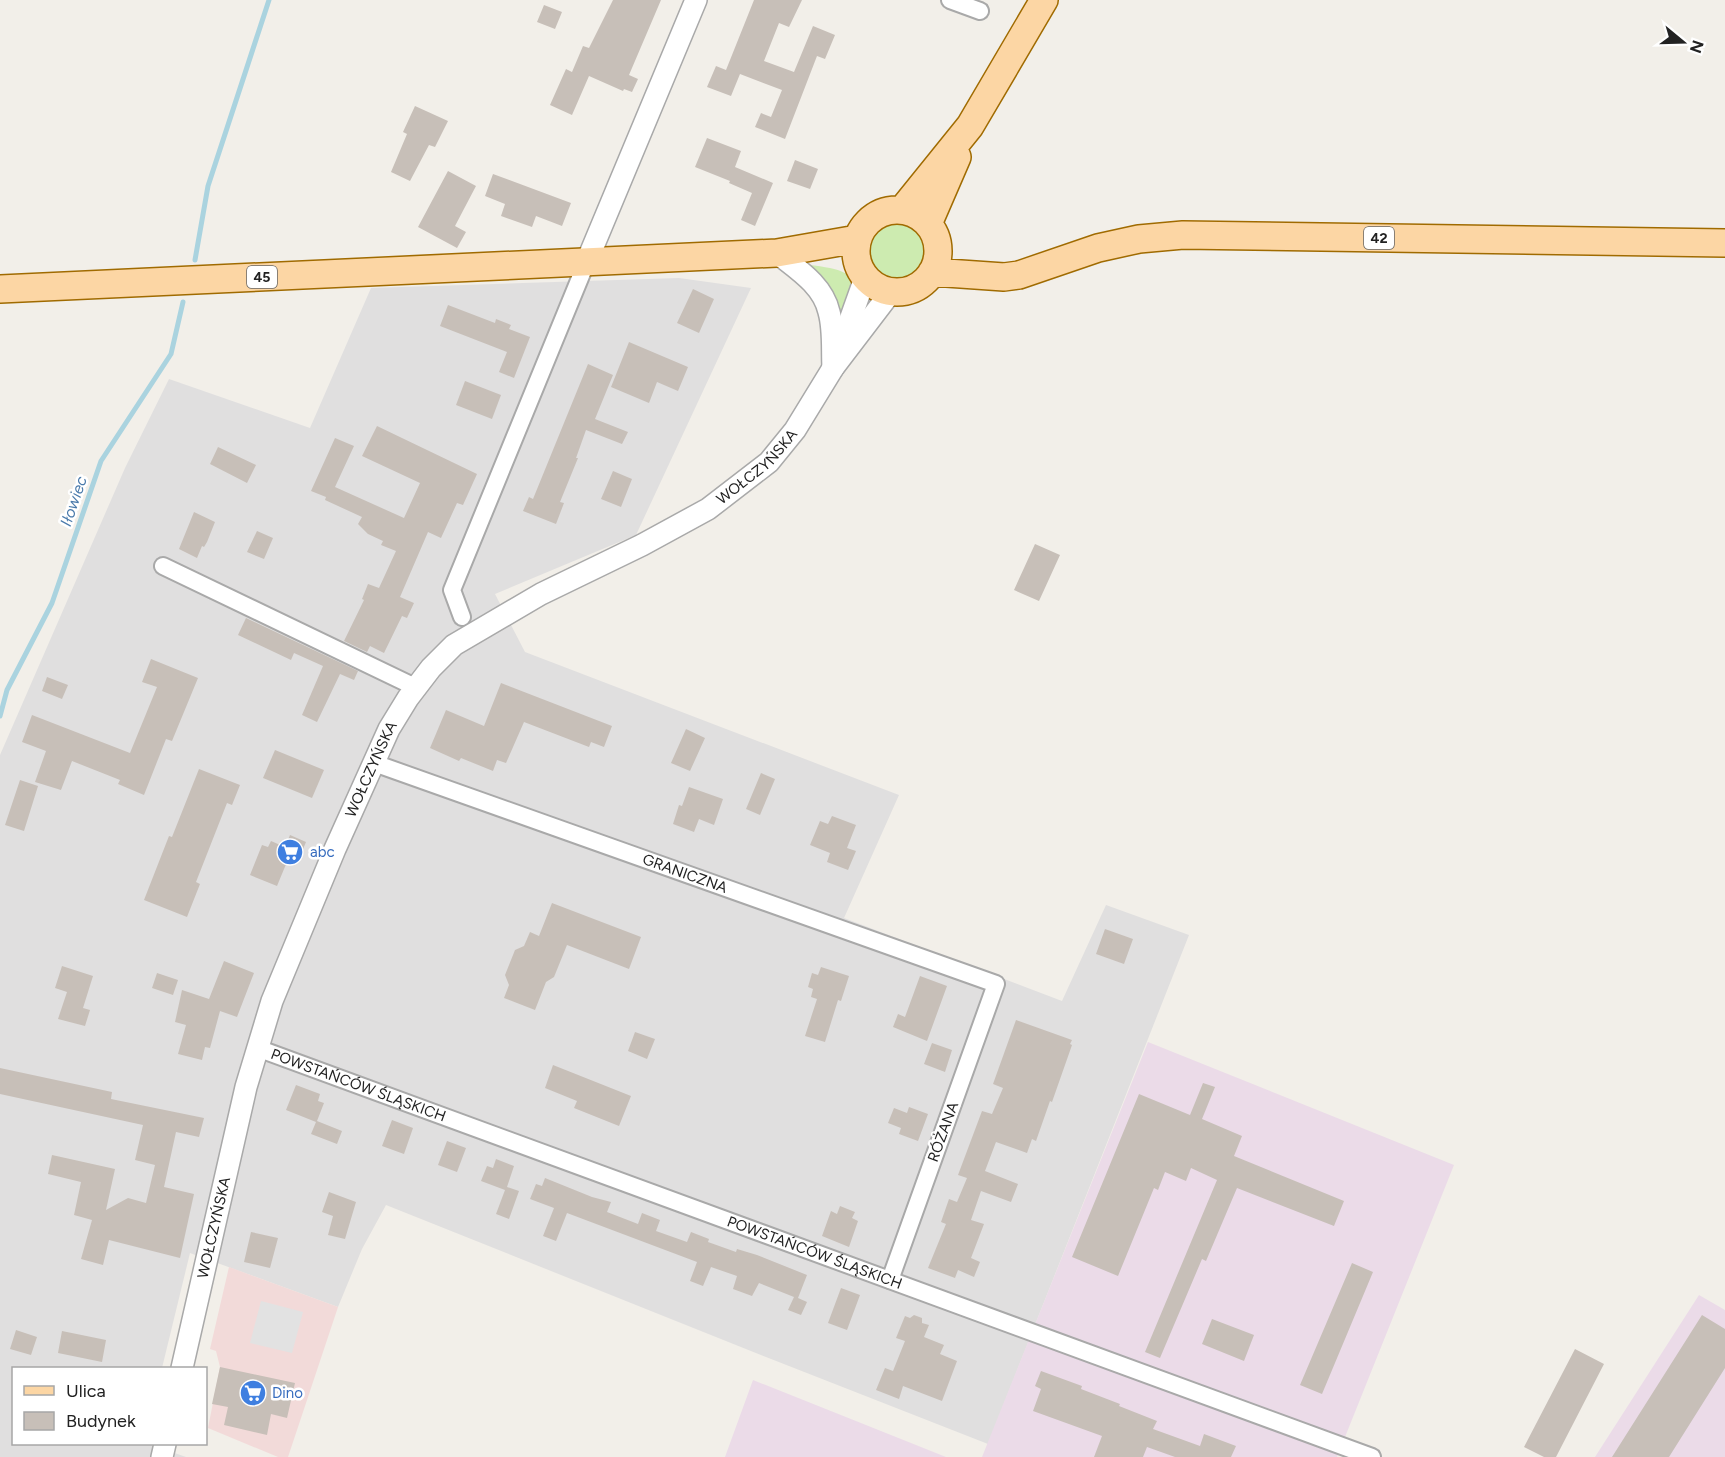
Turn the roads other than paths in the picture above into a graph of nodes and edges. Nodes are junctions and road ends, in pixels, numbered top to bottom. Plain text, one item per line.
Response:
1 (696, 0) edge
2 (950, 0) edge
3 (1044, 0) edge
4 (980, 11) dead end
5 (970, 126) junction
6 (903, 209) junction
7 (933, 234) junction
8 (1725, 243) edge
9 (777, 253) junction
10 (860, 260) junction
11 (587, 261) junction
12 (1037, 268) junction
13 (932, 272) junction
14 (0, 289) edge
15 (891, 292) junction
16 (833, 368) junction
17 (163, 567) dead end
18 (462, 617) dead end
19 (415, 687) junction
20 (374, 763) junction
21 (996, 984) joint
22 (256, 1048) junction
23 (890, 1280) junction
24 (182, 1367) edge
25 (1372, 1457) edge

1 - 11 street
2 - 4 street
3 - 5 main road
5 - 6 main road
5 - 7 main road
6 - 7 main road, 42
6 - 10 main road
7 - 12 main road, 42
7 - 13 main road
8 - 12 main road, 42
9 - 10 main road, 45
9 - 11 main road, 45
9 - 16 street
10 - 15 main road
10 - 16 street, WOŁCZYŃSKA
11 - 14 main road, 45
11 - 18 street
12 - 13 main road, 42
13 - 15 main road
15 - 16 street, WOŁCZYŃSKA
16 - 19 street, WOŁCZYŃSKA
17 - 19 street
19 - 20 street, WOŁCZYŃSKA
20 - 21 street, GRANICZNA
20 - 22 street, WOŁCZYŃSKA
21 - 23 street, RÓŻANA
22 - 23 street, POWSTAŃCÓW ŚLĄSKICH
22 - 24 street, WOŁCZYŃSKA
23 - 25 street, POWSTAŃCÓW ŚLĄSKICH

